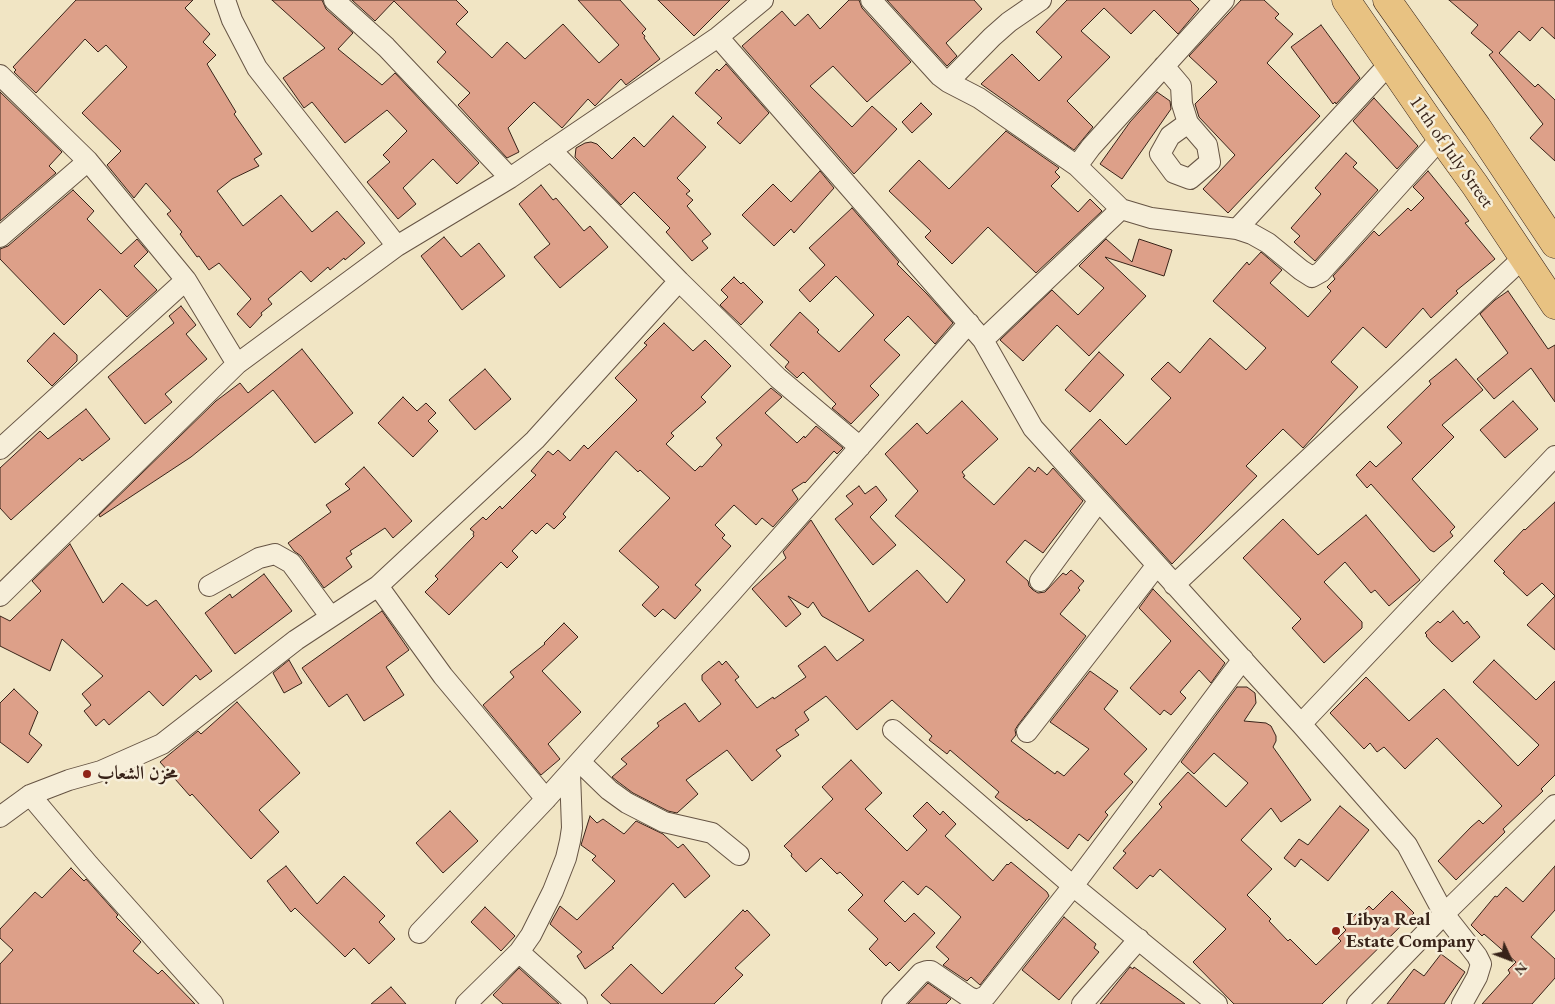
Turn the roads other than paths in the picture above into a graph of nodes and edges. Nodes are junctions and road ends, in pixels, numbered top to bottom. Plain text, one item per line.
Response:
1 (225, 0) edge
2 (334, 0) edge
3 (762, 0) edge
4 (871, 0) edge
5 (1041, 0) edge
6 (1224, 0) edge
7 (1346, 0) edge
8 (1387, 0) edge
9 (718, 37) junction
10 (1390, 63) junction
11 (1164, 66) junction
12 (0, 75) edge
13 (948, 82) junction
14 (1188, 123) dead end
15 (1441, 138) junction
16 (551, 150) junction
17 (88, 161) junction
18 (1501, 163) junction
19 (1077, 166) junction
20 (510, 178) junction
21 (1475, 184) junction
22 (1121, 209) junction
23 (1237, 229) junction
24 (1551, 229) edge
25 (0, 237) edge
26 (397, 246) junction
27 (1523, 258) junction
28 (186, 280) junction
29 (678, 281) junction
30 (1555, 305) edge
31 (969, 323) junction
32 (983, 340) junction
33 (237, 364) junction
34 (860, 447) junction
35 (0, 449) edge
36 (1555, 456) edge
37 (1098, 502) junction
38 (1157, 565) junction
39 (1040, 581) dead end
40 (1174, 585) junction
41 (209, 586) dead end
42 (378, 586) junction
43 (0, 596) edge
44 (330, 616) junction
45 (1243, 659) junction
46 (1301, 724) junction
47 (893, 730) dead end
48 (1027, 732) dead end
49 (575, 768) junction
50 (30, 795) junction
51 (546, 799) junction
52 (1555, 805) edge
53 (0, 817) edge
54 (739, 855) dead end
55 (1074, 886) junction
56 (1444, 914) junction
57 (419, 933) dead end
58 (1139, 939) junction
59 (519, 952) junction
60 (213, 1004) edge
61 (466, 1004) edge
62 (577, 1004) edge
63 (892, 1004) edge
64 (1082, 1004) edge
65 (1217, 1004) edge
66 (1357, 1004) edge
67 (1462, 1004) edge

1 - 26 street
2 - 20 street
3 - 9 street
4 - 13 street
5 - 13 street
6 - 11 street
7 - 10 highway, 11th of July Street
8 - 18 highway, 11th of July Street
9 - 16 street
9 - 31 street
10 - 15 highway, 11th of July Street
10 - 23 street
11 - 14 street
11 - 19 street
12 - 17 street
13 - 19 street
15 - 21 highway, 11th of July Street
15 - 23 street
16 - 20 street
16 - 29 street
17 - 25 street
17 - 28 street
18 - 21 highway
18 - 24 highway, 11th of July Street
19 - 22 street
20 - 26 street
21 - 27 highway, 11th of July Street
22 - 23 street
22 - 32 street
26 - 33 street
27 - 30 highway, 11th of July Street
27 - 40 street
28 - 33 street
28 - 35 street
29 - 34 street
29 - 42 street
31 - 32 street
31 - 34 street
32 - 37 street
33 - 43 street
34 - 49 street
36 - 46 street
37 - 38 street
37 - 39 street
38 - 40 street
38 - 48 street
40 - 45 street
41 - 44 street
42 - 44 street
42 - 51 street
44 - 50 street
45 - 46 street
45 - 55 street
46 - 56 street
47 - 55 street
49 - 51 street
49 - 54 street
49 - 59 street
50 - 53 street
50 - 60 street
51 - 57 street
52 - 56 street
55 - 58 street
55 - 63 street
56 - 66 street
56 - 67 street
58 - 64 street
58 - 65 street
59 - 61 street
59 - 62 street

